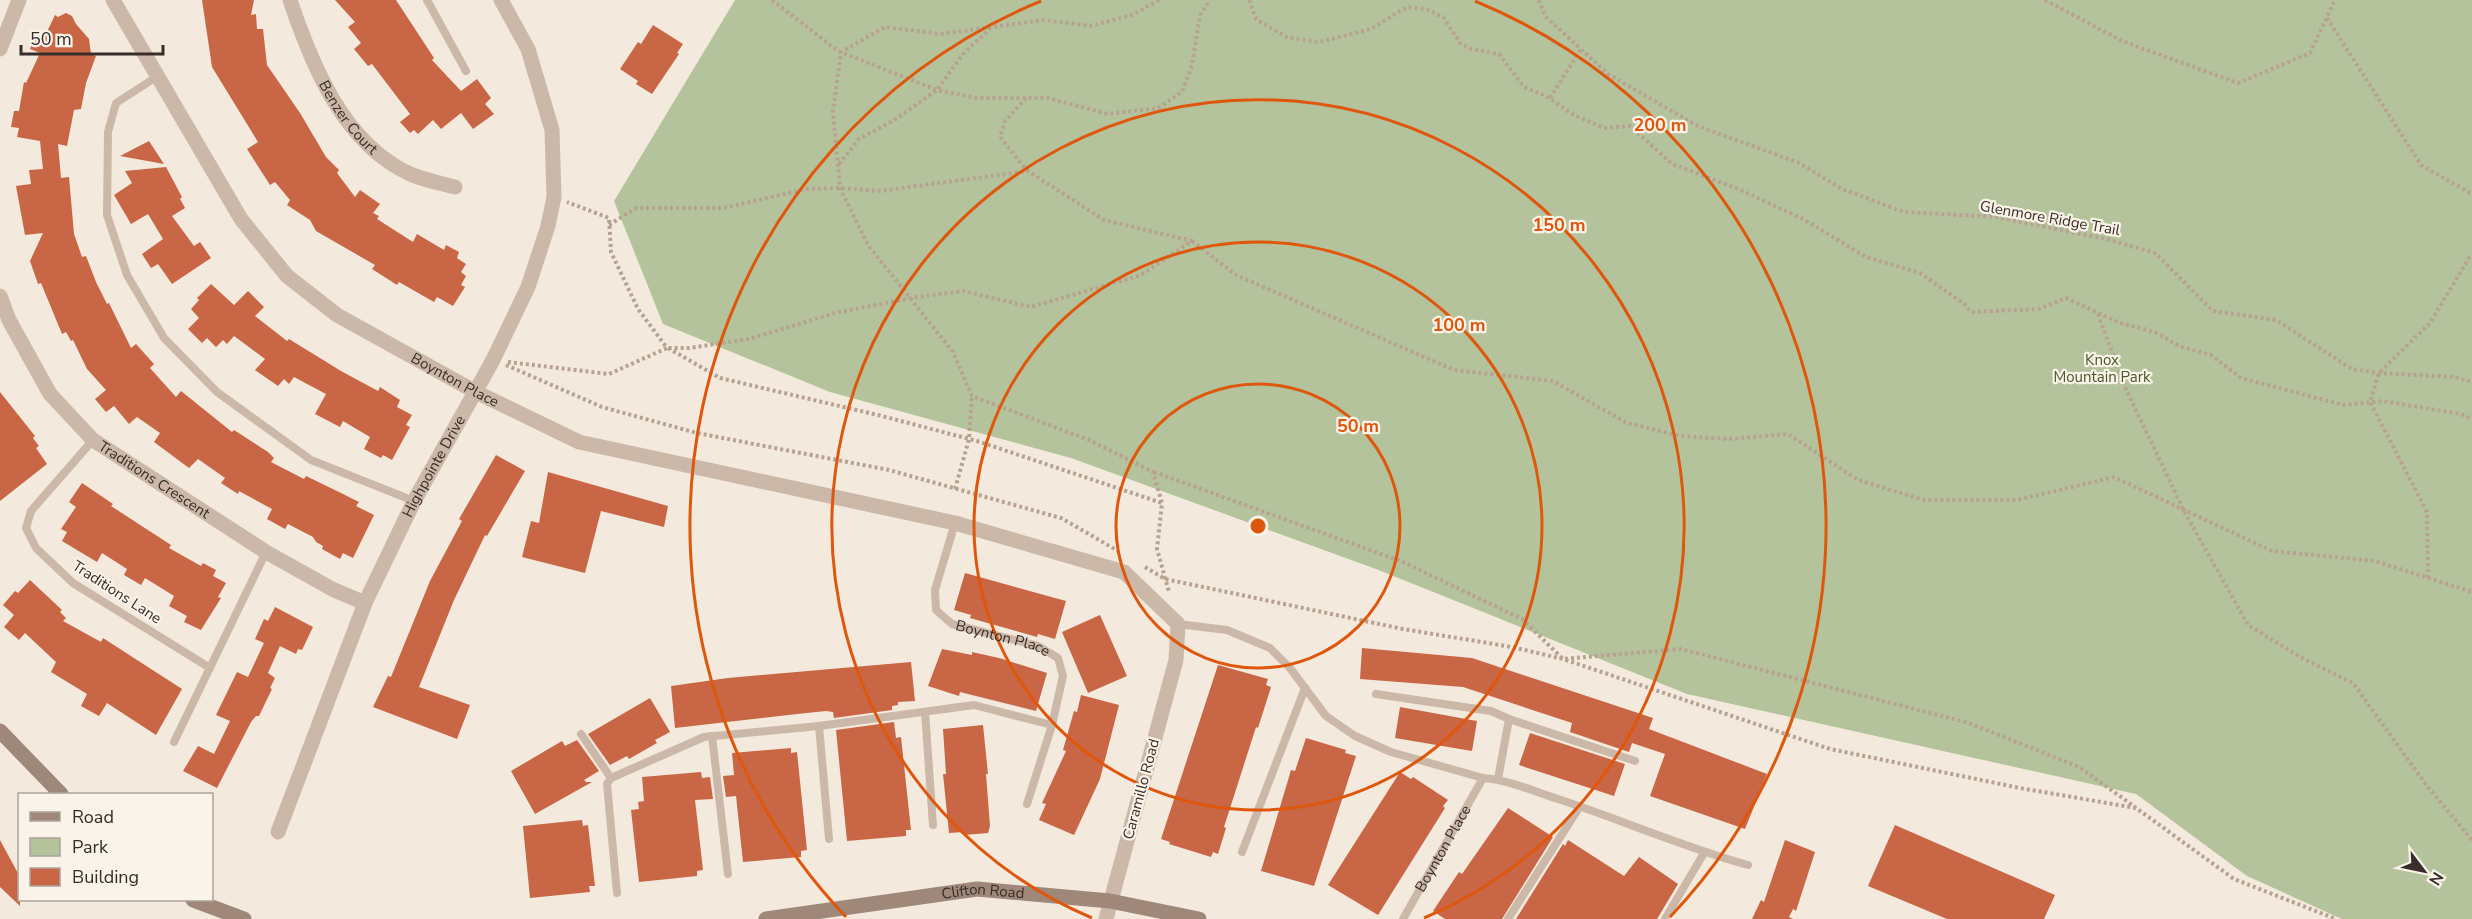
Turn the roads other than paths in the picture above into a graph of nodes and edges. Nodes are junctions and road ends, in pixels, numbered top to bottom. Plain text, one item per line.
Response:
1 (19, 0) edge
2 (113, 0) edge
3 (290, 0) edge
4 (427, 0) edge
5 (501, 0) edge
6 (0, 49) edge
7 (466, 71) dead end
8 (158, 76) junction
9 (455, 188) dead end
10 (0, 296) edge
11 (476, 392) junction
12 (93, 440) junction
13 (414, 501) junction
14 (955, 523) junction
15 (266, 552) junction
16 (365, 603) junction
17 (1178, 624) junction
18 (210, 668) junction
19 (1305, 688) junction
20 (1376, 694) dead end
21 (926, 712) junction
22 (1509, 719) junction
23 (1052, 725) junction
24 (819, 726) junction
25 (0, 731) edge
26 (581, 734) dead end
27 (712, 736) junction
28 (174, 742) dead end
29 (1635, 761) dead end
30 (611, 778) junction
31 (1483, 778) junction
32 (1498, 779) junction
33 (60, 793) edge
34 (1026, 804) dead end
35 (1580, 806) junction
36 (933, 825) dead end
37 (278, 832) dead end
38 (829, 839) dead end
39 (1242, 852) dead end
40 (1704, 853) junction
41 (1748, 865) dead end
42 (728, 874) dead end
43 (618, 893) dead end
44 (196, 901) edge
45 (1110, 902) junction
46 (244, 919) edge
47 (766, 919) edge
48 (1106, 919) edge
49 (1199, 919) edge
50 (1403, 919) edge
51 (1509, 919) edge
52 (1665, 919) edge

1 - 6 street
2 - 8 street, Boynton Place
3 - 9 street, Benzer Court
4 - 7 lane
5 - 11 street, Highpointe Drive
8 - 11 street, Boynton Place
8 - 13 lane
10 - 12 street, Traditions Crescent
11 - 13 street, Highpointe Drive
11 - 14 street, Boynton Place
12 - 15 street, Traditions Crescent
12 - 18 lane, Traditions Lane
13 - 16 street, Highpointe Drive
14 - 17 street, Boynton Place
14 - 23 lane, Boynton Place
15 - 16 street, Traditions Crescent
15 - 18 lane
16 - 37 street, Highpointe Drive
17 - 19 lane
17 - 45 street, Caramillo Road
18 - 28 lane
19 - 31 lane
19 - 39 lane
20 - 22 lane
21 - 23 lane
21 - 24 lane
21 - 36 lane
22 - 29 lane
22 - 32 lane
23 - 34 lane, Boynton Place
24 - 27 lane
24 - 38 lane
25 - 33 main road
26 - 30 lane
27 - 30 lane
27 - 42 lane
30 - 43 lane
31 - 32 lane
31 - 50 lane, Boynton Place
32 - 35 lane
35 - 40 lane
35 - 51 lane
40 - 41 lane
40 - 52 lane
44 - 46 main road
45 - 47 main road, Clifton Road
45 - 48 street, Caramillo Road
45 - 49 main road, Clifton Road

